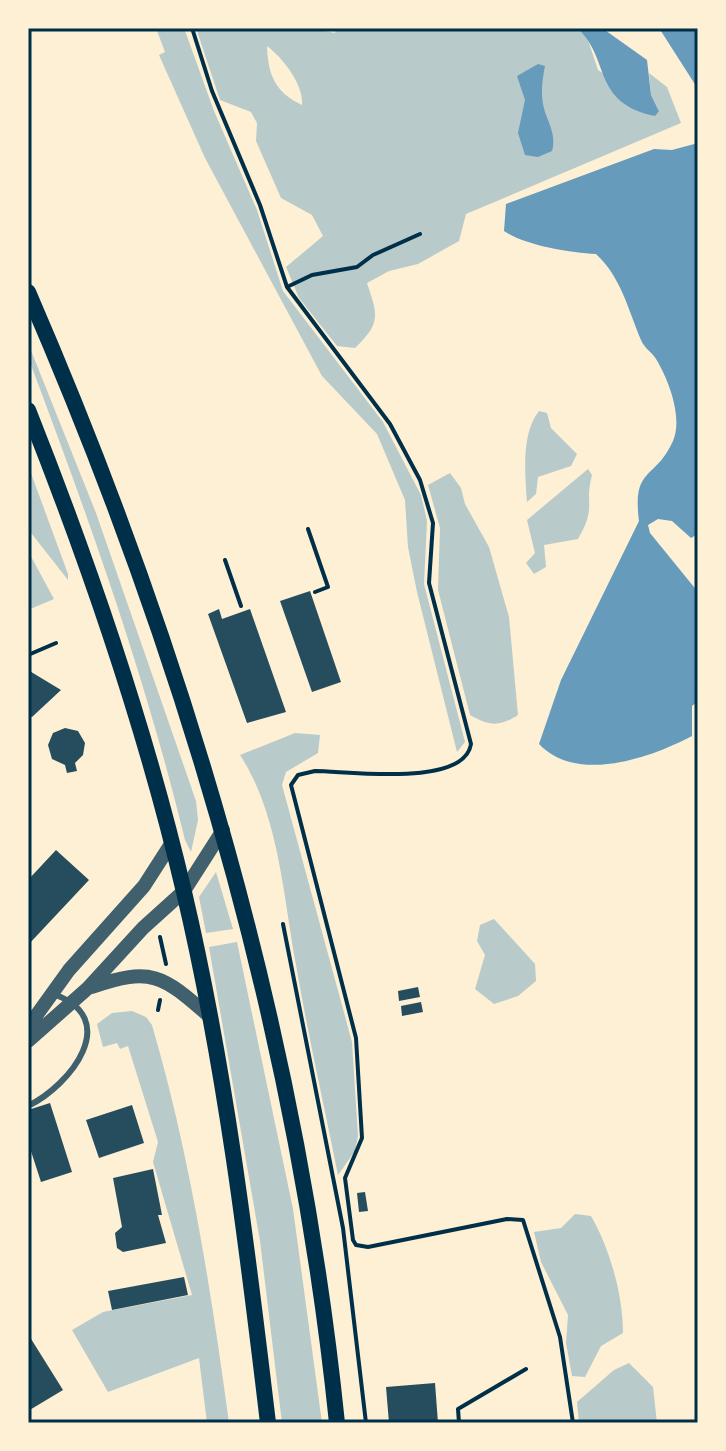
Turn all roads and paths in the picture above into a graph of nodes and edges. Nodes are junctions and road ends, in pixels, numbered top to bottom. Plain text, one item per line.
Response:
1 (192, 28) edge
2 (420, 234) dead end
3 (287, 287) junction
4 (28, 292) edge
5 (28, 410) edge
6 (308, 529) dead end
7 (225, 560) dead end
8 (315, 592) dead end
9 (241, 606) dead end
10 (56, 643) dead end
11 (28, 655) edge
12 (223, 830) junction
13 (171, 844) junction
14 (184, 891) junction
15 (283, 924) dead end
16 (88, 988) junction
17 (52, 994) junction
18 (73, 1001) junction
19 (208, 1015) junction
20 (28, 1027) edge
21 (28, 1041) edge
22 (28, 1106) edge
23 (526, 1369) dead end
24 (268, 1423) edge
25 (337, 1423) edge
26 (366, 1423) edge
27 (459, 1423) edge
28 (573, 1423) edge

1 - 3 path
2 - 3 path
3 - 28 path
4 - 12 main road
5 - 13 main road
6 - 8 path
7 - 9 path
10 - 11 path
12 - 14 street
12 - 25 main road
13 - 14 main road
13 - 17 street
14 - 16 street
14 - 19 main road
15 - 26 path
16 - 18 street
16 - 19 street
17 - 18 lane
17 - 20 street
18 - 21 street
18 - 22 lane
19 - 24 main road
23 - 27 path

